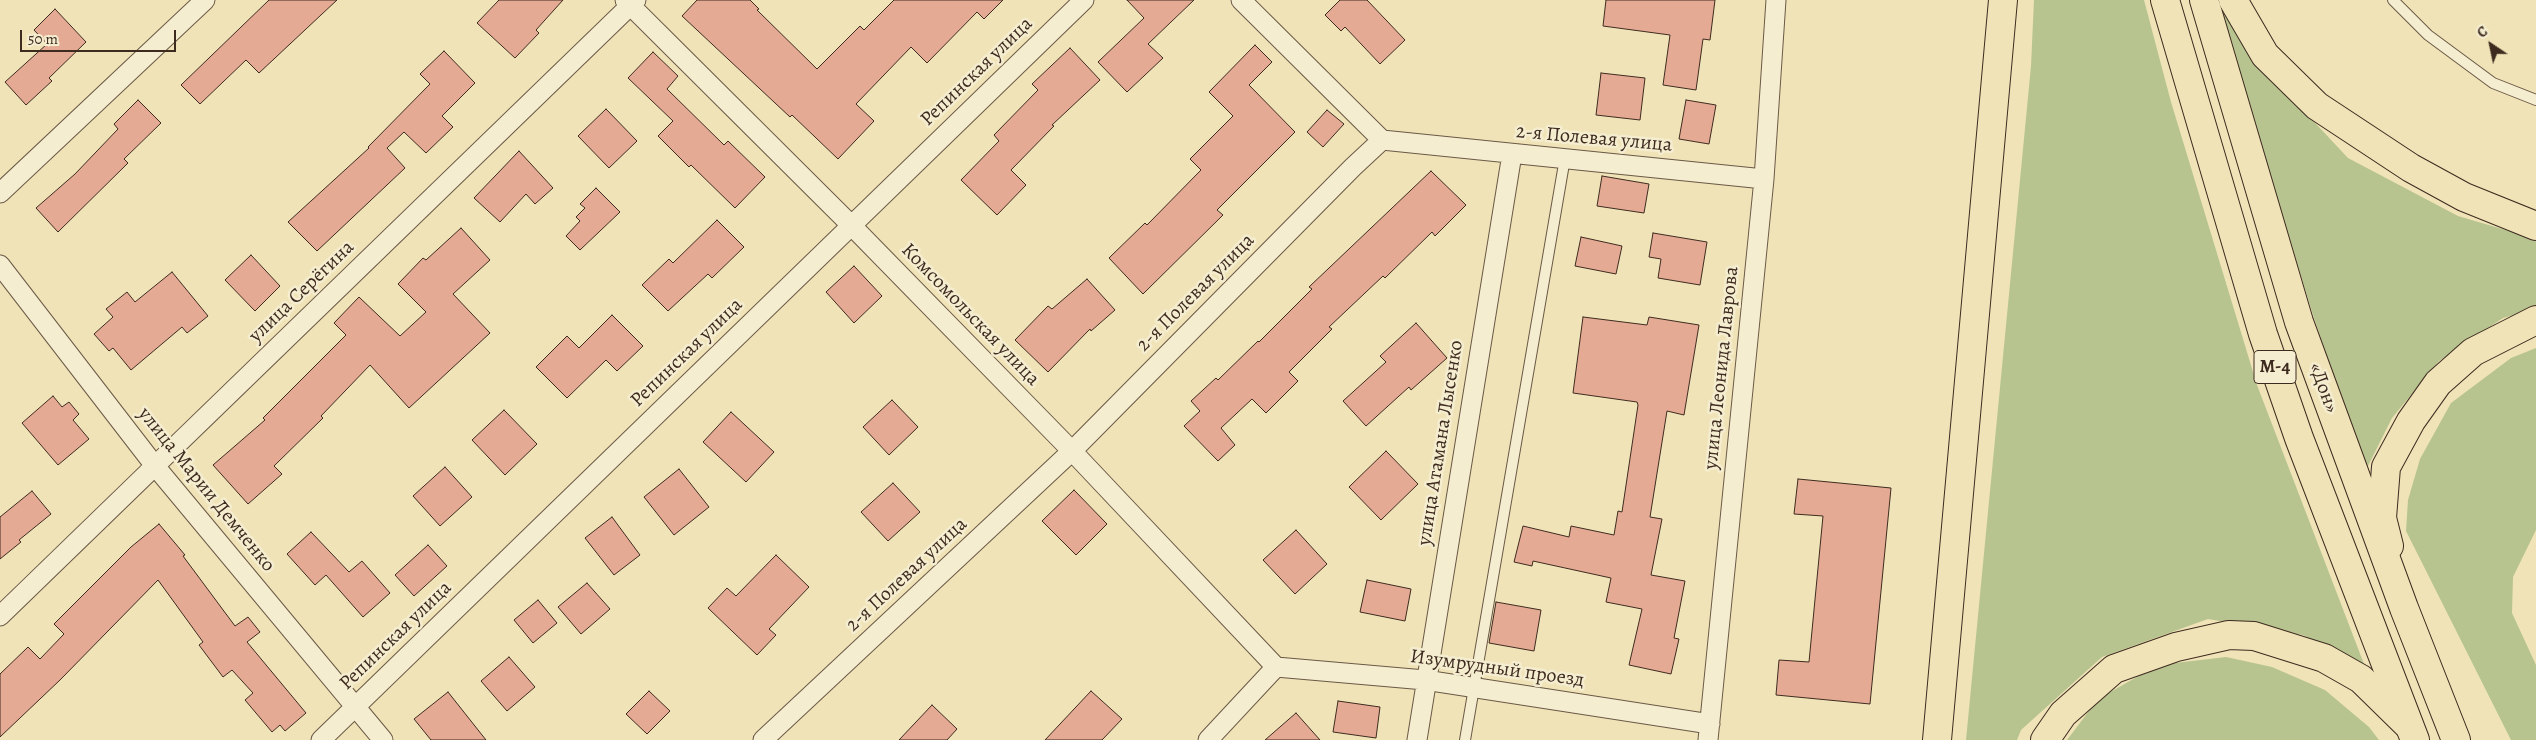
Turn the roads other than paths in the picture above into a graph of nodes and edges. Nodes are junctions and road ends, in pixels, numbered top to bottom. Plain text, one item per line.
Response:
1 (205, 0) edge
2 (1084, 0) edge
3 (1241, 0) edge
4 (1776, 0) edge
5 (2003, 0) edge
6 (2165, 0) edge
7 (2204, 0) edge
8 (2233, 0) edge
9 (2393, 0) edge
10 (630, 2) edge
11 (2536, 100) edge
12 (1382, 140) junction
13 (1512, 154) junction
14 (1565, 158) junction
15 (1764, 179) junction
16 (0, 193) edge
17 (851, 225) junction
18 (2536, 226) edge
19 (0, 265) edge
20 (2536, 320) edge
21 (1072, 451) junction
22 (155, 466) junction
23 (2404, 608) junction
24 (0, 616) edge
25 (1276, 667) junction
26 (1425, 680) junction
27 (1474, 687) junction
28 (355, 707) junction
29 (1709, 732) edge
30 (2412, 733) edge
31 (321, 740) edge
32 (383, 740) edge
33 (763, 740) edge
34 (1208, 740) edge
35 (1417, 740) edge
36 (1465, 740) edge
37 (1937, 740) edge
38 (2045, 740) edge
39 (2456, 740) edge

1 - 16 street
2 - 17 street, Репинская улица
3 - 12 street
4 - 15 street, улица Леонида Лаврова
5 - 37 main road
6 - 30 main road, «Дон» / М-4
7 - 23 main road, «Дон» / М-4
8 - 18 main road
9 - 11 lane
10 - 17 street, Комсомольская улица
10 - 22 street, улица Серёгина
12 - 13 street, 2-я Полевая улица
12 - 21 street, 2-я Полевая улица
13 - 14 street, 2-я Полевая улица
13 - 26 street, улица Атамана Лысенко
14 - 15 street, 2-я Полевая улица
14 - 27 lane
15 - 29 street, улица Леонида Лаврова
17 - 21 street, Комсомольская улица
17 - 28 street, Репинская улица
19 - 22 street, улица Марии Демченко
20 - 23 main road
21 - 25 street, Комсомольская улица
21 - 33 street, 2-я Полевая улица
22 - 24 street, улица Серёгина
22 - 28 street, улица Марии Демченко
23 - 39 main road, «Дон» / М-4
25 - 26 street, Изумрудный проезд
25 - 34 street
26 - 27 street, Изумрудный проезд
26 - 35 street, улица Атамана Лысенко
27 - 29 street, Изумрудный проезд
27 - 36 lane
28 - 31 street, Репинская улица
28 - 32 street, улица Марии Демченко
30 - 38 main road

